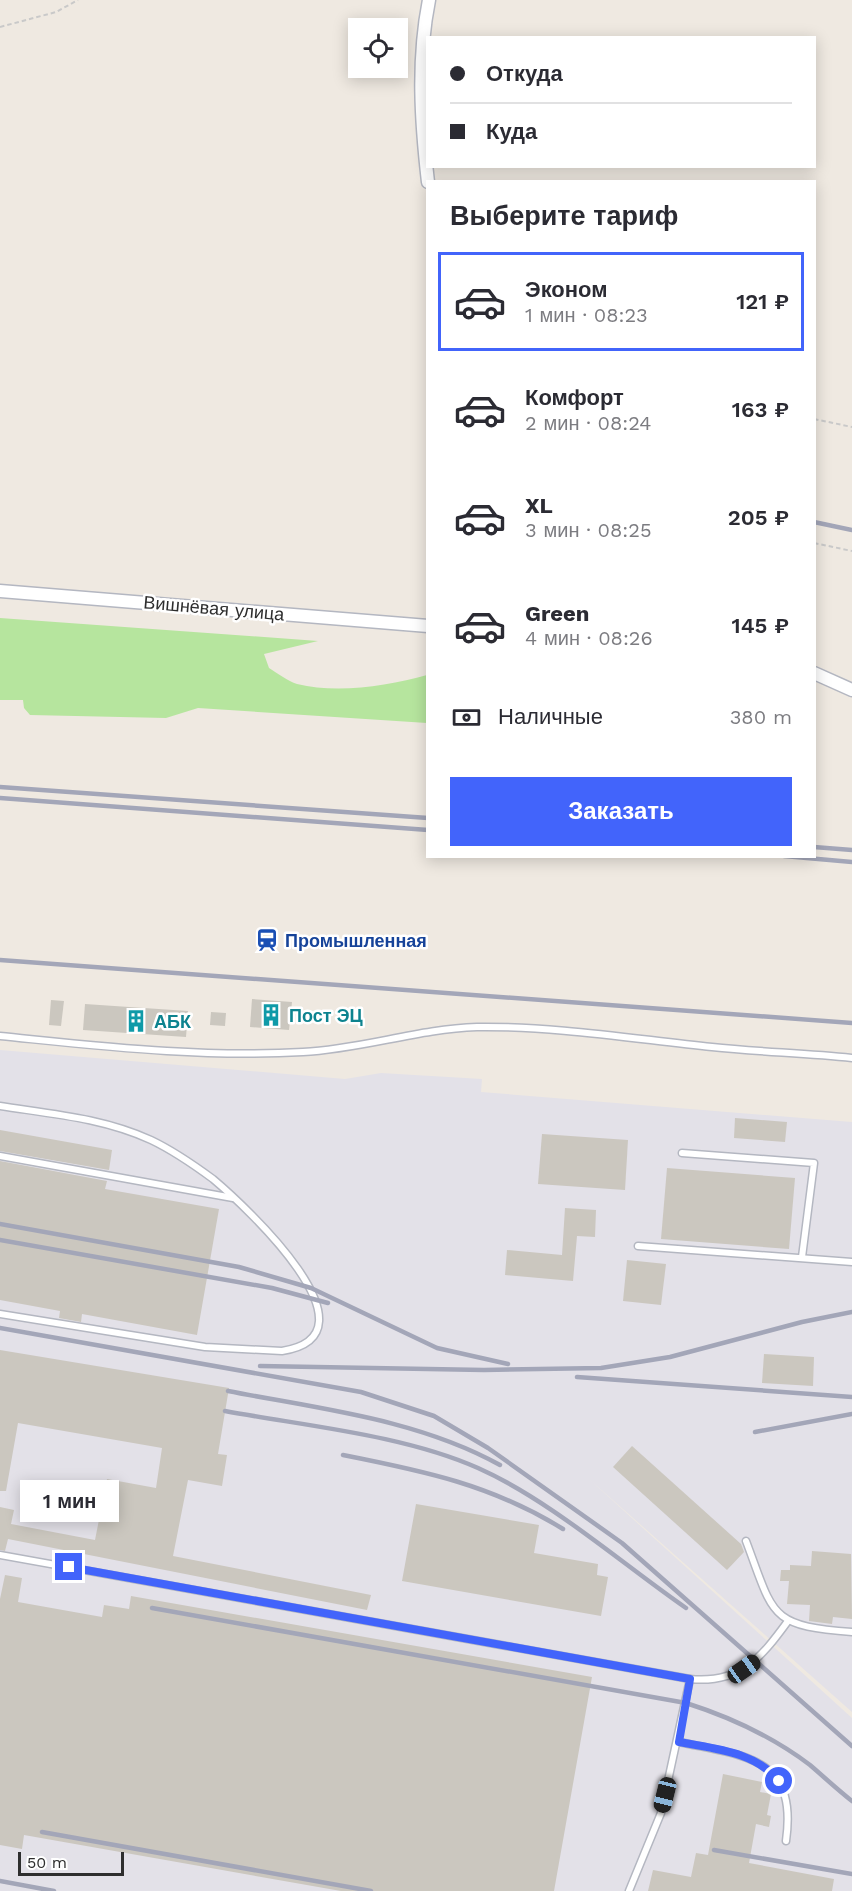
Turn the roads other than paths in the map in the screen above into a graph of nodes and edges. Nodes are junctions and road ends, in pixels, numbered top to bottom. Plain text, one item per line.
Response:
1 (429, 0) edge
2 (426, 153) edge
3 (0, 591) edge
4 (426, 626) edge
5 (816, 674) edge
6 (852, 690) edge
7 (0, 1036) edge
8 (852, 1058) edge
9 (0, 1106) edge
10 (682, 1153) dead end
11 (0, 1156) edge
12 (234, 1198) junction
13 (638, 1246) dead end
14 (802, 1257) junction
15 (852, 1262) edge
16 (0, 1314) edge
17 (746, 1541) dead end
18 (0, 1555) edge
19 (788, 1621) junction
20 (852, 1632) edge
21 (690, 1679) junction
22 (679, 1742) junction
23 (786, 1841) dead end
24 (629, 1891) edge

1 - 2 street
3 - 4 street, Вишнёвая улица
5 - 6 street
7 - 8 lane
9 - 12 lane
10 - 14 lane
11 - 12 lane
12 - 16 lane
13 - 14 lane
14 - 15 lane
17 - 19 lane
18 - 21 lane
19 - 20 lane
19 - 21 lane
21 - 22 lane
22 - 23 lane
22 - 24 lane

